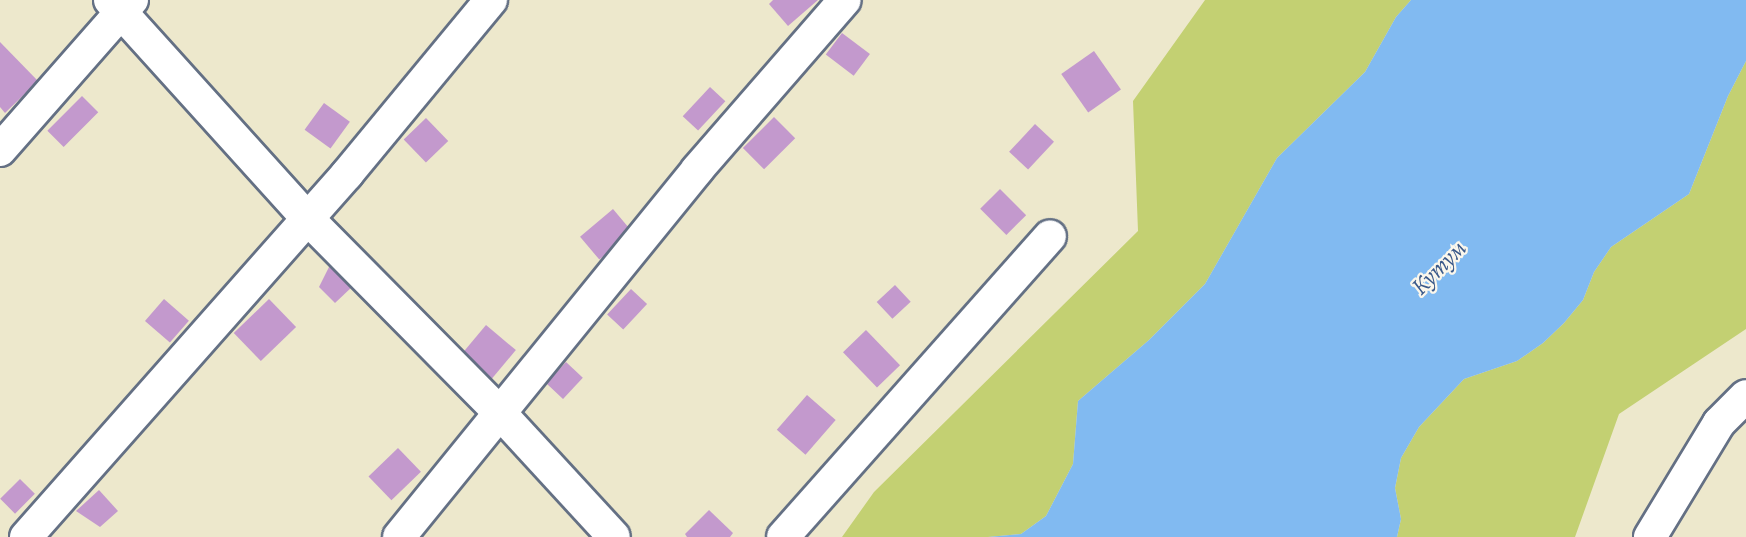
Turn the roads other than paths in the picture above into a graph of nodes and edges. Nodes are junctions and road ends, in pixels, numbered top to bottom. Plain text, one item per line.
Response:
1 (491, 0) edge
2 (845, 0) edge
3 (121, 4) edge
4 (0, 150) edge
5 (308, 219) junction
6 (1050, 236) dead end
7 (1746, 396) edge
8 (500, 413) junction
9 (26, 537) edge
10 (399, 537) edge
11 (614, 537) edge
12 (783, 537) edge
13 (1650, 537) edge

1 - 5 street
2 - 8 street
3 - 4 street
3 - 5 street
5 - 8 street
5 - 9 street
6 - 12 street
7 - 13 street
8 - 10 street
8 - 11 street

